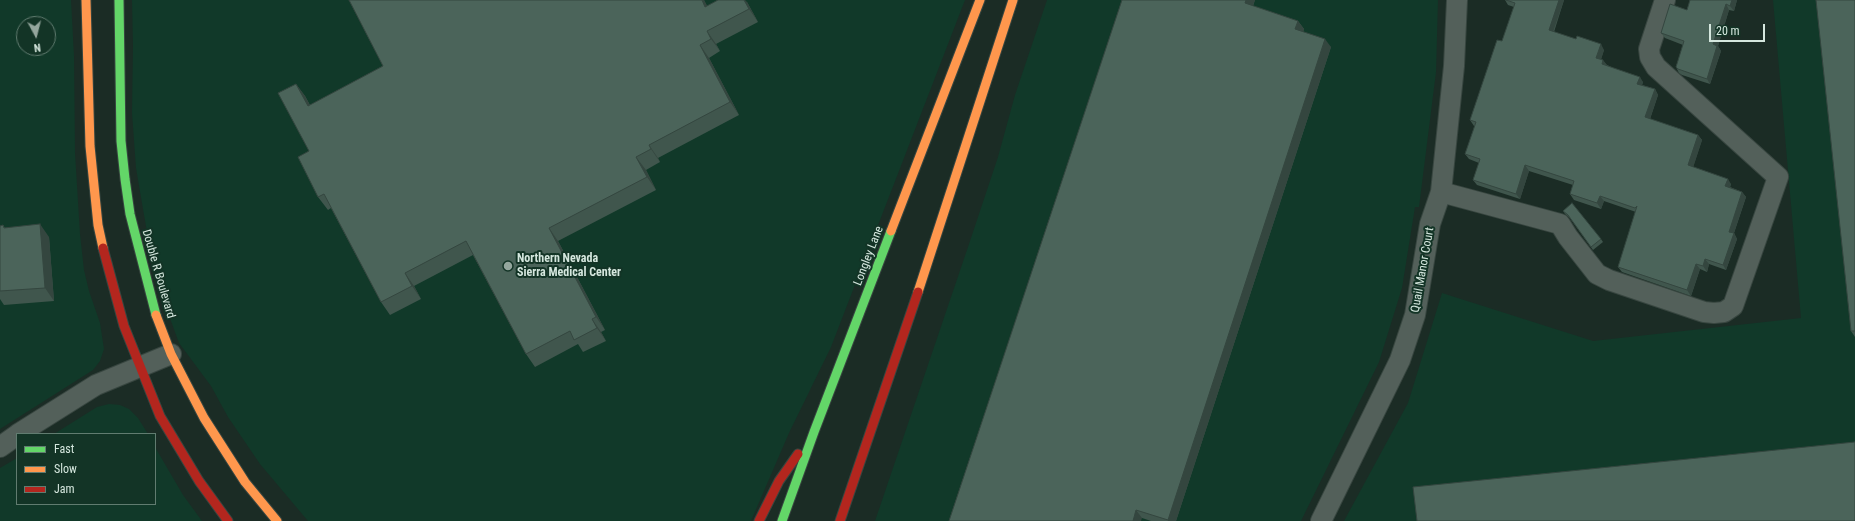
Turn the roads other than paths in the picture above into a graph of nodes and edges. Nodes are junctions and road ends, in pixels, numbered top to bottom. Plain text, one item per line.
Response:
1 (86, 0) edge
2 (119, 0) edge
3 (980, 0) edge
4 (1013, 0) edge
5 (1457, 0) edge
6 (1665, 0) edge
7 (1441, 192) junction
8 (171, 354) junction
9 (139, 367) junction
10 (814, 432) junction
11 (20, 433) edge
12 (16, 435) edge
13 (0, 447) edge
14 (228, 521) edge
15 (277, 521) edge
16 (759, 521) edge
17 (782, 521) edge
18 (840, 521) edge
19 (1321, 521) edge

1 - 9 main road
2 - 8 main road, Double R Boulevard
3 - 10 main road, Longley Lane
4 - 18 main road
5 - 7 street, Quail Manor Court
6 - 7 street
7 - 19 street, Quail Manor Court
8 - 9 street
8 - 15 main road, Double R Boulevard
9 - 11 street
9 - 14 main road
10 - 16 main road
10 - 17 main road, Longley Lane
12 - 13 street

